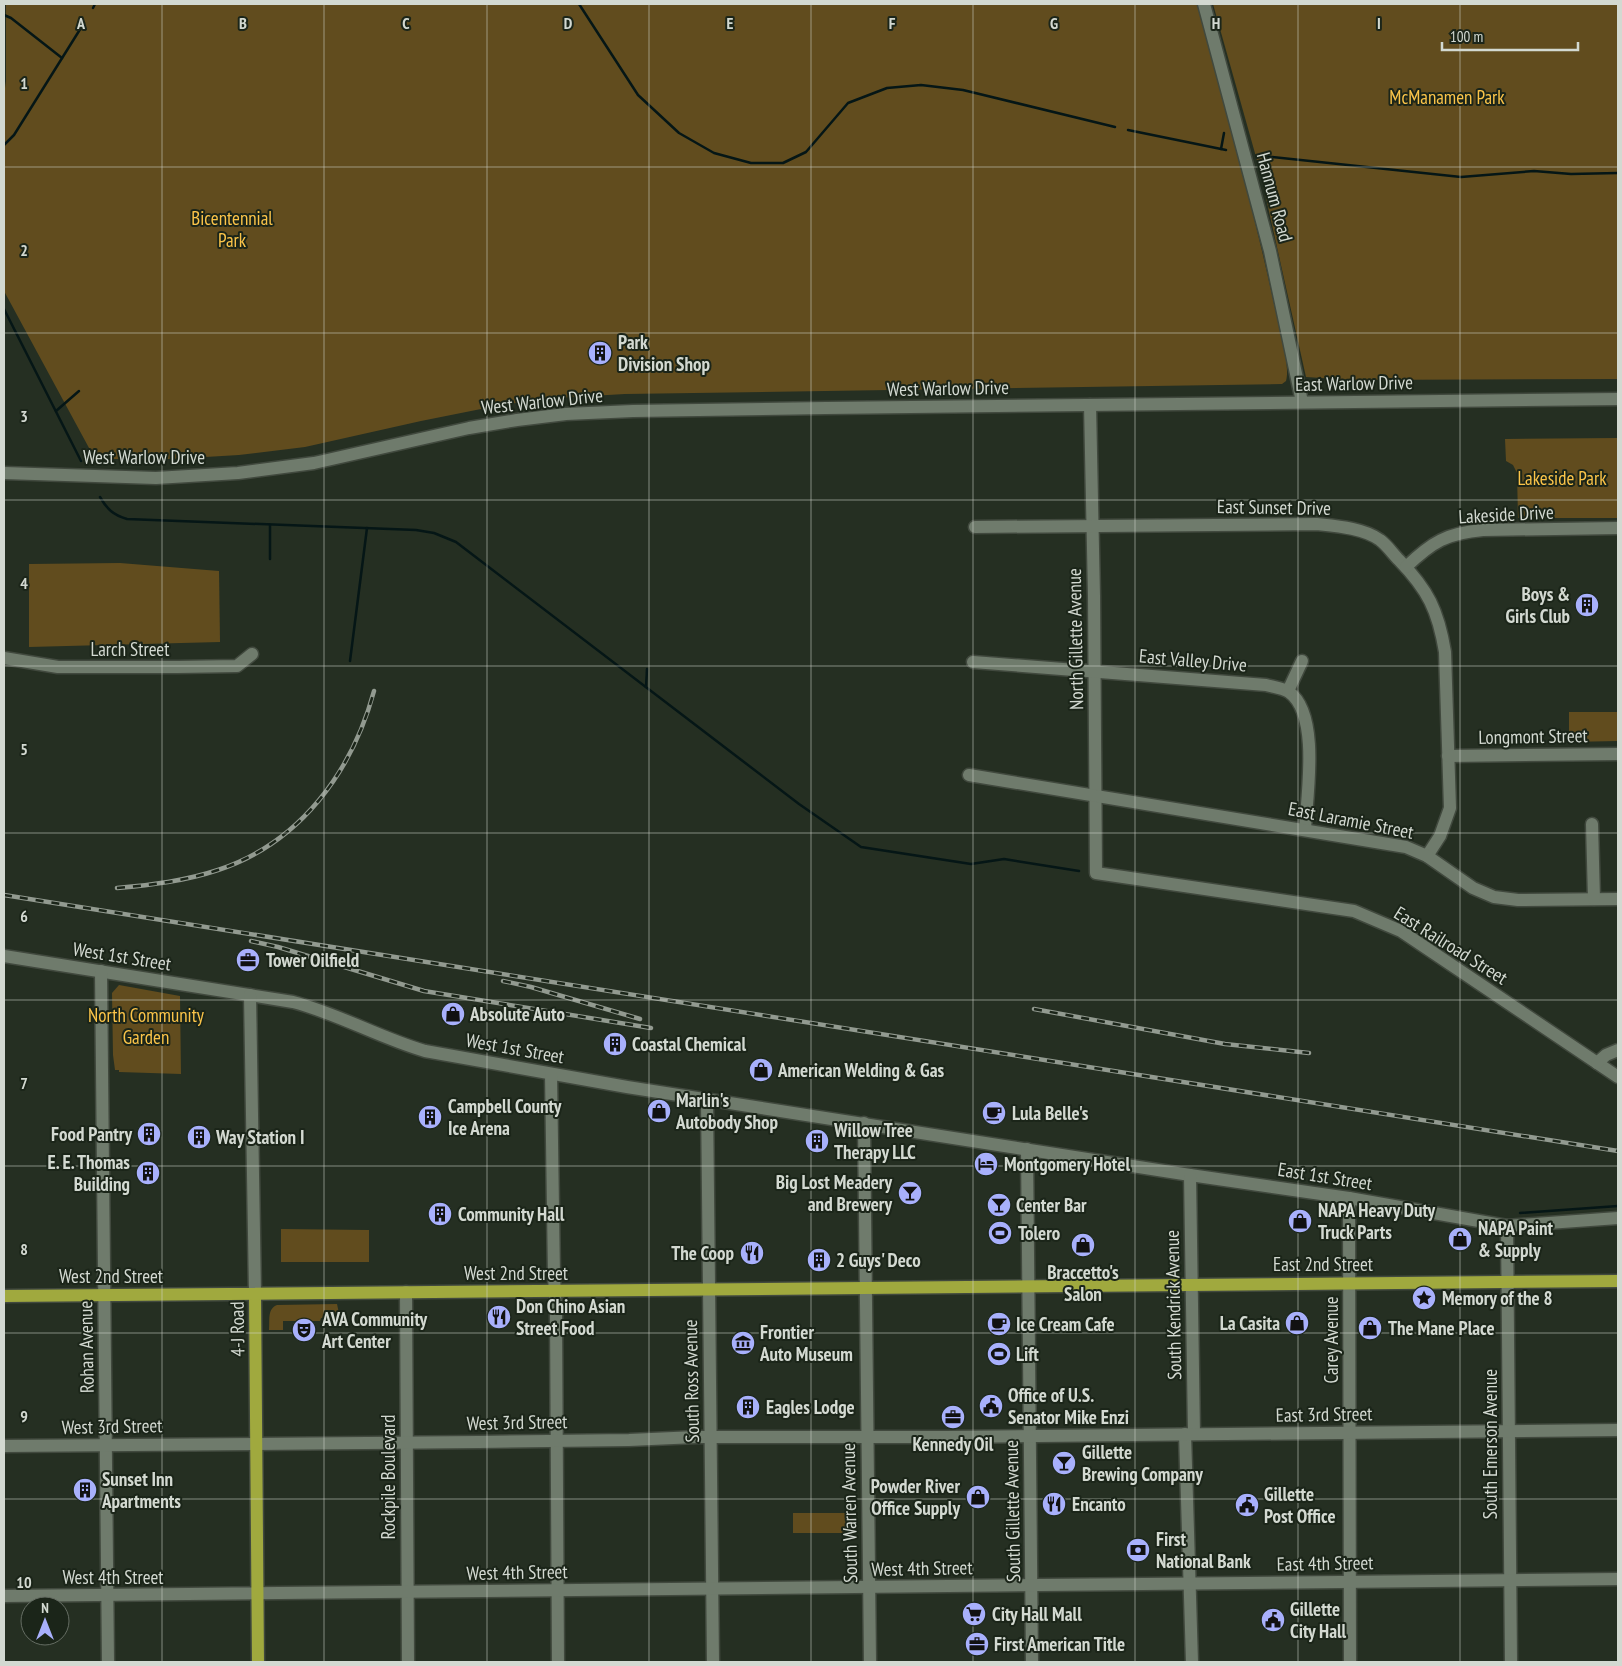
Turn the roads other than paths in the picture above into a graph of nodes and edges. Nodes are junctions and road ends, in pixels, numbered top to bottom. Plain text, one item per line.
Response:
1 (1204, 4) edge
2 (1618, 398) edge
3 (1302, 402) junction
4 (1090, 405) junction
5 (4, 473) edge
6 (1092, 526) junction
7 (975, 527) dead end
8 (1618, 528) edge
9 (1406, 567) junction
10 (252, 654) dead end
11 (4, 658) edge
12 (973, 662) dead end
13 (1302, 662) dead end
14 (1095, 670) junction
15 (1288, 691) junction
16 (1618, 754) edge
17 (1448, 756) junction
18 (969, 776) dead end
19 (1095, 796) junction
20 (1592, 824) dead end
21 (1305, 829) junction
22 (1427, 856) junction
23 (1096, 873) joint
24 (1594, 899) junction
25 (1618, 899) edge
26 (4, 956) edge
27 (101, 971) junction
28 (250, 995) junction
29 (1618, 1050) edge
30 (1597, 1063) junction
31 (551, 1074) junction
32 (1618, 1077) edge
33 (707, 1099) junction
34 (864, 1124) junction
35 (1027, 1149) junction
36 (1190, 1174) junction
37 (1349, 1198) junction
38 (1618, 1218) edge
39 (1507, 1226) junction
40 (1508, 1281) junction
41 (1618, 1281) edge
42 (1350, 1282) junction
43 (1191, 1284) junction
44 (1028, 1286) junction
45 (867, 1288) junction
46 (709, 1289) junction
47 (406, 1292) junction
48 (555, 1292) junction
49 (255, 1294) junction
50 (103, 1295) junction
51 (4, 1296) edge
52 (1618, 1430) edge
53 (1350, 1432) junction
54 (1509, 1432) junction
55 (1190, 1434) junction
56 (711, 1436) junction
57 (867, 1436) junction
58 (1030, 1436) junction
59 (557, 1440) junction
60 (407, 1442) junction
61 (256, 1443) junction
62 (106, 1444) junction
63 (4, 1446) edge
64 (1618, 1579) edge
65 (1510, 1581) junction
66 (1350, 1582) junction
67 (1190, 1584) junction
68 (1032, 1586) junction
69 (869, 1588) junction
70 (712, 1589) junction
71 (558, 1590) junction
72 (407, 1592) junction
73 (258, 1594) junction
74 (107, 1595) junction
75 (4, 1596) edge
76 (108, 1662) edge
77 (258, 1662) edge
78 (408, 1662) edge
79 (558, 1662) edge
80 (713, 1662) edge
81 (870, 1662) edge
82 (1032, 1662) edge
83 (1192, 1662) edge
84 (1350, 1662) edge
85 (1511, 1662) edge

1 - 3 street, Hannum Road
2 - 3 street, East Warlow Drive
3 - 4 street, East Warlow Drive
4 - 5 street, West Warlow Drive
4 - 6 street, North Gillette Avenue
6 - 7 street, East Sunset Drive
6 - 9 street, East Sunset Drive
6 - 14 street, North Gillette Avenue
8 - 9 street, Lakeside Drive
9 - 17 street, East Sunset Drive
10 - 11 street, Larch Street
12 - 14 street, East Valley Drive
13 - 15 street
14 - 15 street, East Valley Drive
14 - 19 street, North Gillette Avenue
15 - 21 street
16 - 17 street, Longmont Street
17 - 22 street, East Sunset Drive
18 - 19 street, East Laramie Street
19 - 21 street, East Laramie Street
19 - 23 street, North Gillette Avenue
20 - 24 street
21 - 22 street, East Laramie Street
22 - 24 street, East Laramie Street
23 - 30 street, East Railroad Street
24 - 25 street, East Laramie Street
26 - 27 street, West 1st Street
27 - 28 street, West 1st Street
27 - 50 street, Rohan Avenue
28 - 31 street, West 1st Street
28 - 49 street, 4-J Road
29 - 30 street
30 - 32 street, East Railroad Street
31 - 33 street, West 1st Street
31 - 48 street
33 - 34 street, West 1st Street
33 - 46 street, South Ross Avenue
34 - 35 street, West 1st Street
34 - 45 street, South Warren Avenue
35 - 36 street, East 1st Street
35 - 44 street, South Gillette Avenue
36 - 37 street, East 1st Street
36 - 43 street, South Kendrick Avenue
37 - 39 street, East 1st Street
37 - 42 street, Carey Avenue
38 - 39 street, East 1st Street
39 - 40 street, South Emerson Avenue
40 - 41 main road, East 2nd Street
40 - 42 main road, East 2nd Street
40 - 54 street, South Emerson Avenue
42 - 43 main road, East 2nd Street
42 - 53 street, Carey Avenue
43 - 44 main road, East 2nd Street
43 - 55 street, South Kendrick Avenue
44 - 45 main road, West 2nd Street
44 - 58 street, South Gillette Avenue
45 - 46 main road, West 2nd Street
45 - 57 street, South Warren Avenue
46 - 48 main road, West 2nd Street
46 - 56 street, South Ross Avenue
47 - 48 main road, West 2nd Street
47 - 49 main road, West 2nd Street
47 - 60 street, Rockpile Boulevard
48 - 59 street
49 - 50 main road, West 2nd Street
49 - 61 main road, 4-J Road
50 - 51 main road, West 2nd Street
50 - 62 street, Rohan Avenue
52 - 54 street, East 3rd Street
53 - 54 street, East 3rd Street
53 - 55 street, East 3rd Street
53 - 66 street, Carey Avenue
54 - 65 street, South Emerson Avenue
55 - 58 street, East 3rd Street
55 - 67 street, South Kendrick Avenue
56 - 57 street, West 3rd Street
56 - 59 street, West 3rd Street
56 - 70 street, South Ross Avenue
57 - 58 street, West 3rd Street
57 - 69 street, South Warren Avenue
58 - 68 street, South Gillette Avenue
59 - 60 street, West 3rd Street
59 - 71 street
60 - 61 street, West 3rd Street
60 - 72 street, Rockpile Boulevard
61 - 62 street, West 3rd Street
61 - 73 main road, 4-J Road
62 - 63 street, West 3rd Street
62 - 74 street, Rohan Avenue
64 - 65 street, East 4th Street
65 - 66 street, East 4th Street
65 - 85 street, South Emerson Avenue
66 - 67 street, East 4th Street
66 - 84 street, Carey Avenue
67 - 68 street, East 4th Street
67 - 83 street, South Kendrick Avenue
68 - 69 street, West 4th Street
68 - 82 street, South Gillette Avenue
69 - 70 street, West 4th Street
69 - 81 street, South Warren Avenue
70 - 71 street, West 4th Street
70 - 80 street, South Ross Avenue
71 - 72 street, West 4th Street
71 - 79 street
72 - 73 street, West 4th Street
72 - 78 street, Rockpile Boulevard
73 - 74 street, West 4th Street
73 - 77 main road, 4-J Road
74 - 75 street, West 4th Street
74 - 76 street, Rohan Avenue

